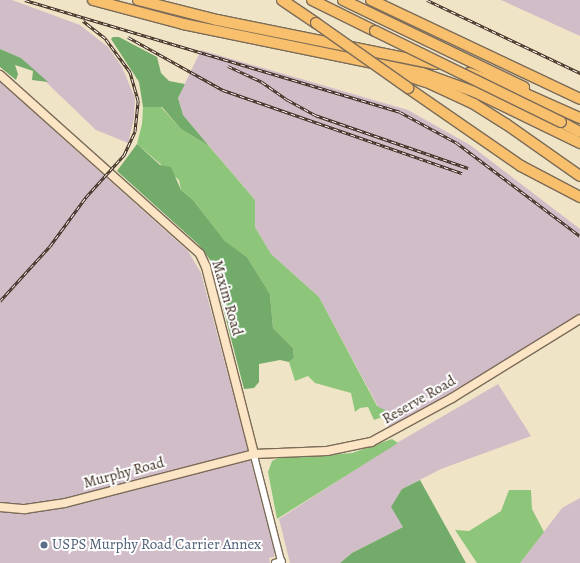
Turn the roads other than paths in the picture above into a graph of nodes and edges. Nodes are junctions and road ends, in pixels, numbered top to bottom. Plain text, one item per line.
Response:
1 (93, 0) edge
2 (138, 0) edge
3 (282, 0) edge
4 (312, 0) edge
5 (343, 0) edge
6 (371, 0) edge
7 (314, 50) junction
8 (0, 75) edge
9 (580, 99) edge
10 (580, 114) edge
11 (580, 118) edge
12 (580, 132) edge
13 (580, 143) edge
14 (580, 176) edge
15 (580, 197) edge
16 (580, 319) edge
17 (254, 454) junction
18 (0, 507) edge
19 (282, 562) edge
20 (275, 563) edge

1 - 7 highway
2 - 11 highway
3 - 15 highway, bridge
4 - 12 highway, bridge
5 - 10 highway
6 - 9 highway
7 - 13 highway
7 - 14 highway
8 - 17 street, Maxim Road
16 - 17 street, Reserve Road
17 - 18 street, Murphy Road
17 - 19 street, Maxim Road
19 - 20 street

